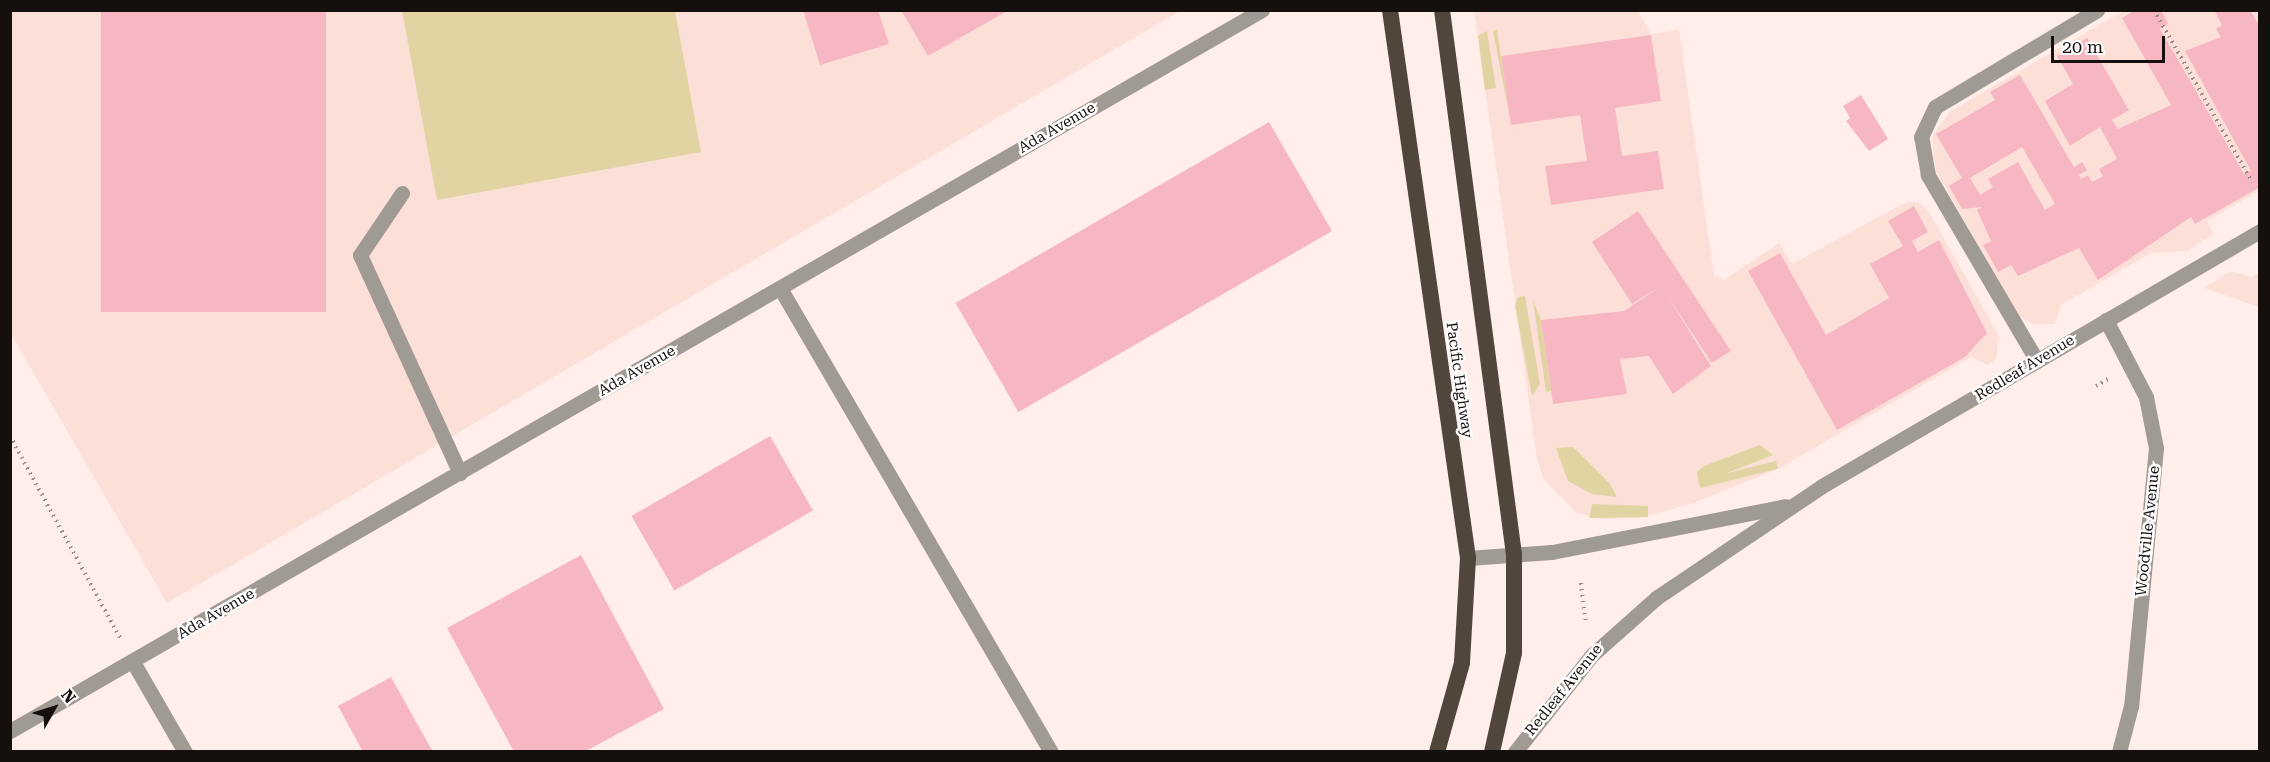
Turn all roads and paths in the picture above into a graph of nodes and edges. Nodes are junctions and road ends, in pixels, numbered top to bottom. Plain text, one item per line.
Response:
1 (1262, 10) edge
2 (1389, 10) edge
3 (1442, 10) edge
4 (2097, 10) edge
5 (2154, 10) edge
6 (2253, 182) dead end
7 (402, 193) dead end
8 (2259, 231) edge
9 (780, 288) junction
10 (2106, 320) junction
11 (2037, 361) junction
12 (10, 436) edge
13 (460, 473) junction
14 (1791, 505) junction
15 (1514, 555) junction
16 (1468, 558) junction
17 (1581, 583) dead end
18 (1586, 622) dead end
19 (133, 662) junction
20 (10, 731) edge
21 (185, 752) edge
22 (1051, 752) edge
23 (1437, 752) edge
24 (1492, 752) edge
25 (1515, 752) edge
26 (2119, 752) edge

1 - 9 street, Ada Avenue
2 - 16 highway, Pacific Highway
3 - 15 highway
4 - 11 street
5 - 6 path
7 - 13 street
8 - 10 street, Redleaf Avenue
9 - 13 street, Ada Avenue
9 - 22 street
10 - 11 street, Redleaf Avenue
10 - 26 street, Woodville Avenue
11 - 14 street, Redleaf Avenue
12 - 19 path
13 - 19 street, Ada Avenue
14 - 15 street, Redleaf Avenue
14 - 25 street, Redleaf Avenue
15 - 16 street, Redleaf Avenue
15 - 24 highway
16 - 23 highway, Pacific Highway
17 - 18 path
19 - 20 street, Ada Avenue
19 - 21 street

